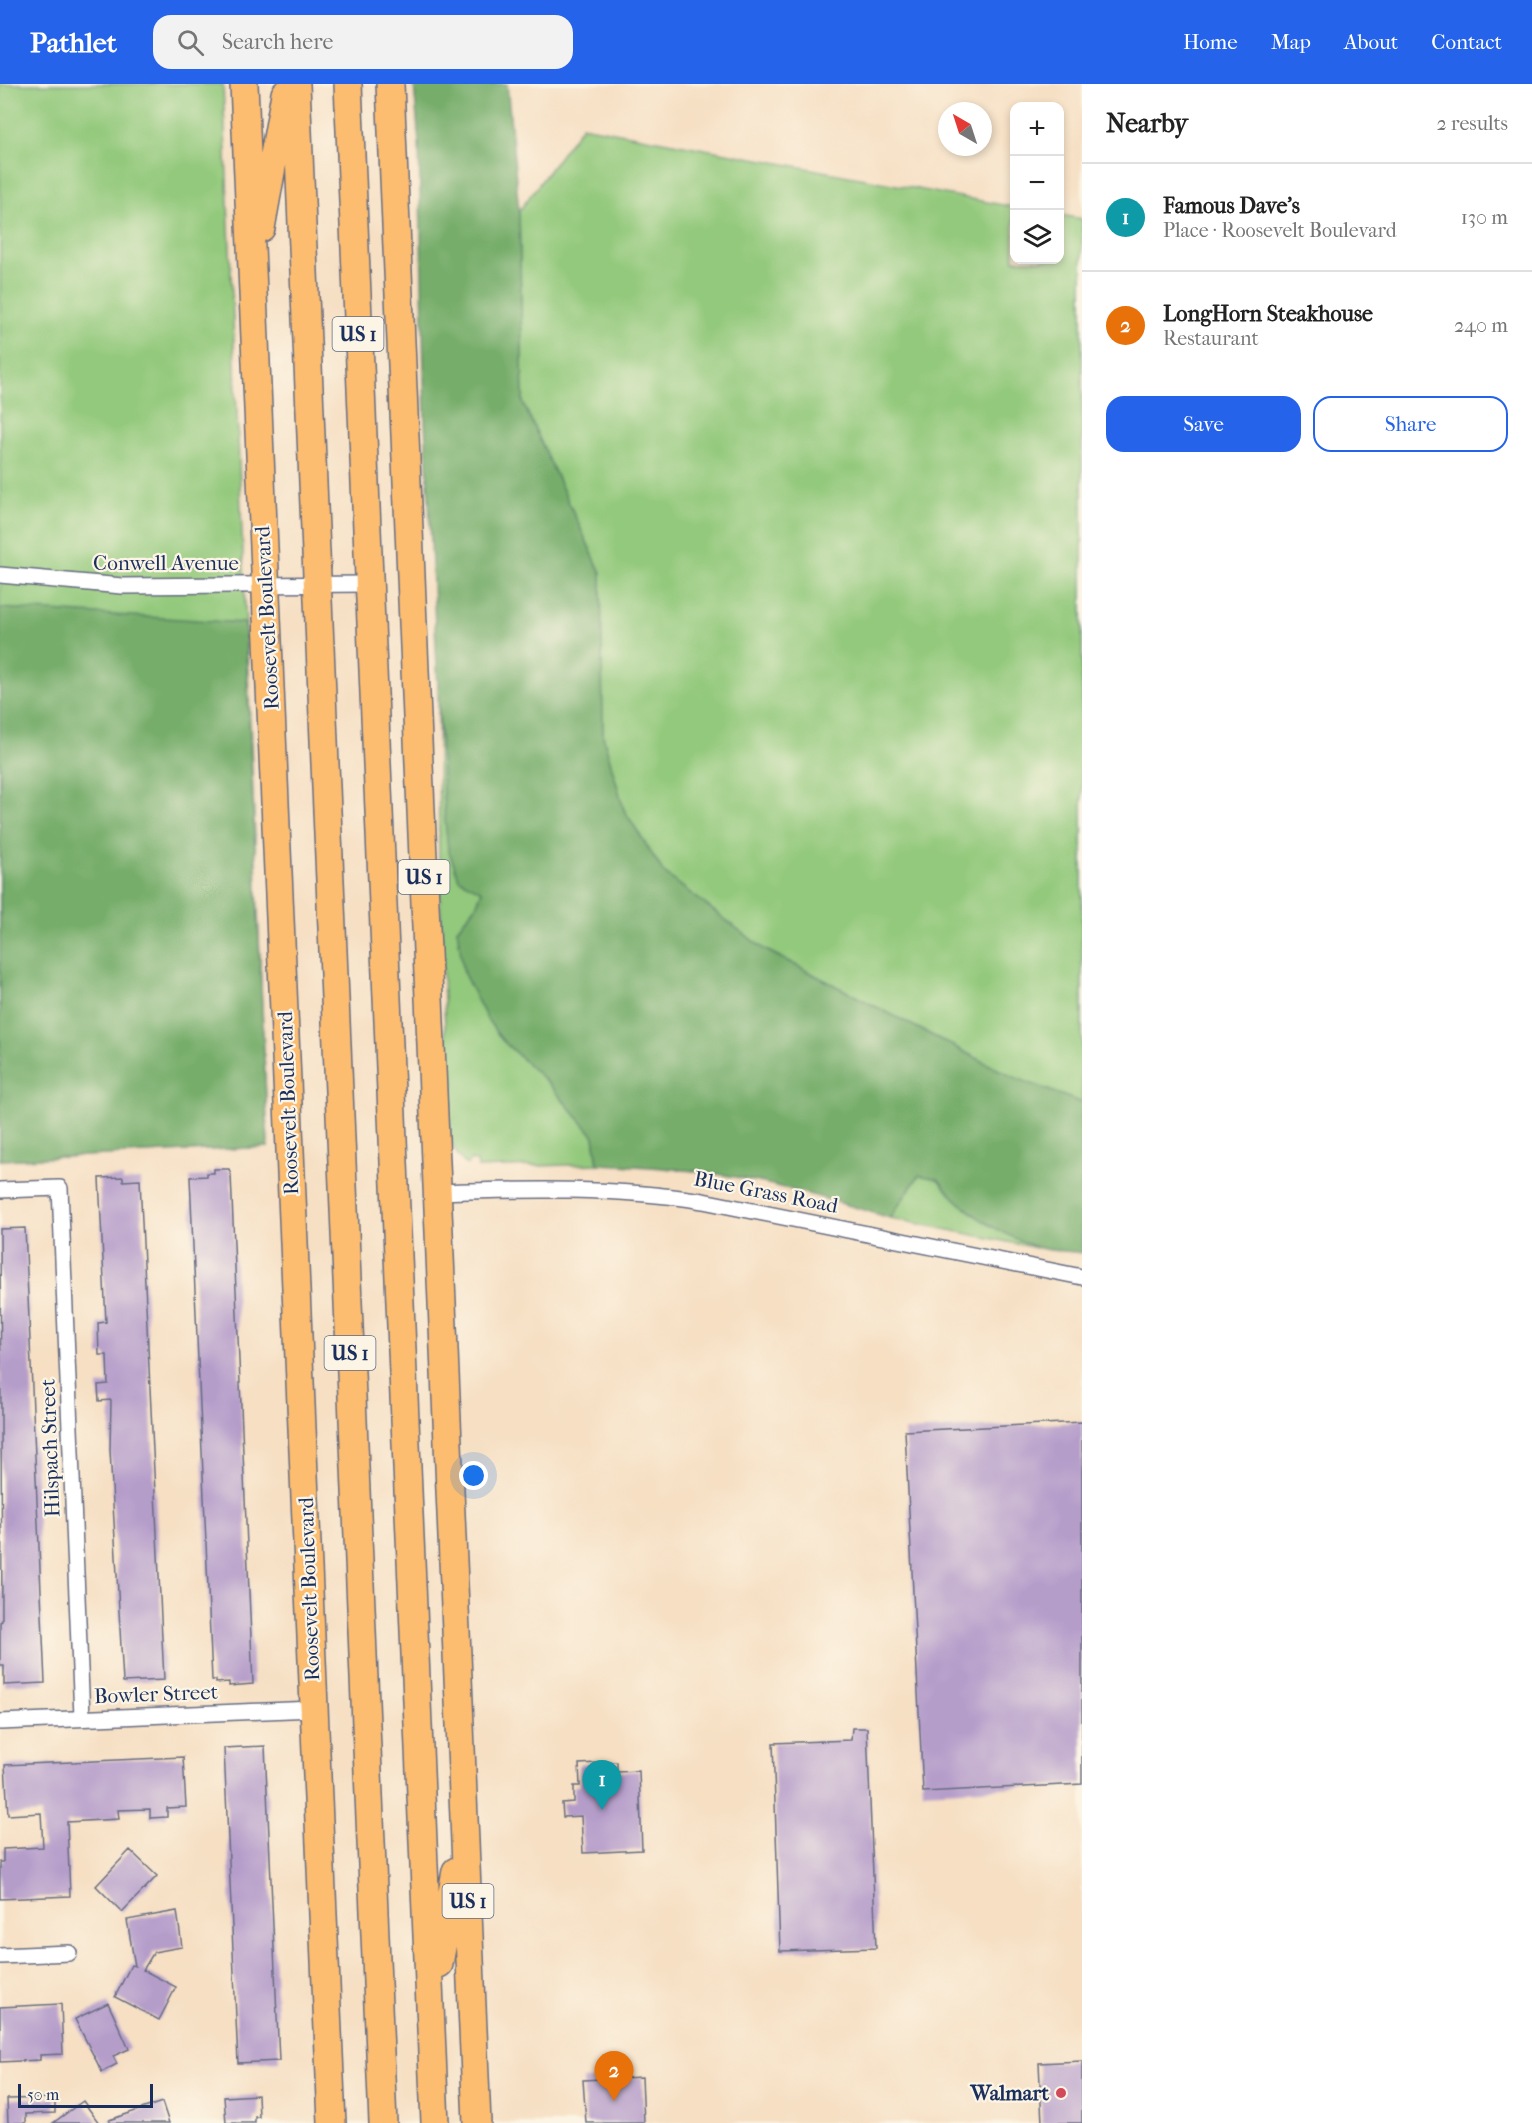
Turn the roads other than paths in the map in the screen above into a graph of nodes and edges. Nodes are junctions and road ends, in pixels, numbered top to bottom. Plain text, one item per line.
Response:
1 (244, 84) edge
2 (287, 84) edge
3 (296, 84) edge
4 (348, 84) edge
5 (390, 84) edge
6 (253, 278) junction
7 (0, 575) edge
8 (266, 584) junction
9 (317, 584) junction
10 (369, 584) junction
11 (0, 1190) edge
12 (438, 1192) junction
13 (1082, 1277) edge
14 (314, 1709) junction
15 (82, 1717) junction
16 (0, 1722) edge
17 (465, 1823) junction
18 (69, 1953) dead end
19 (0, 1956) edge
20 (430, 2012) junction
21 (332, 2123) edge
22 (383, 2123) edge
23 (435, 2123) edge
24 (477, 2123) edge

1 - 6 highway, Roosevelt Boulevard / US 1
2 - 6 highway
3 - 9 highway, US 1
4 - 10 highway, US 1
5 - 12 highway, US 1
6 - 8 highway, Roosevelt Boulevard / US 1
7 - 8 street, Conwell Avenue
8 - 9 street, Conwell Avenue
8 - 14 highway, Roosevelt Boulevard / US 1
9 - 10 street, Conwell Avenue
9 - 22 highway, US 1
10 - 20 highway, US 1
11 - 15 street, Hilspach Street
12 - 13 street, Blue Grass Road
12 - 17 highway, US 1
14 - 15 street, Bowler Street
14 - 21 highway, Roosevelt Boulevard / US 1
15 - 16 street, Bowler Street
17 - 20 highway
17 - 24 highway, US 1
18 - 19 street
20 - 23 highway, US 1

